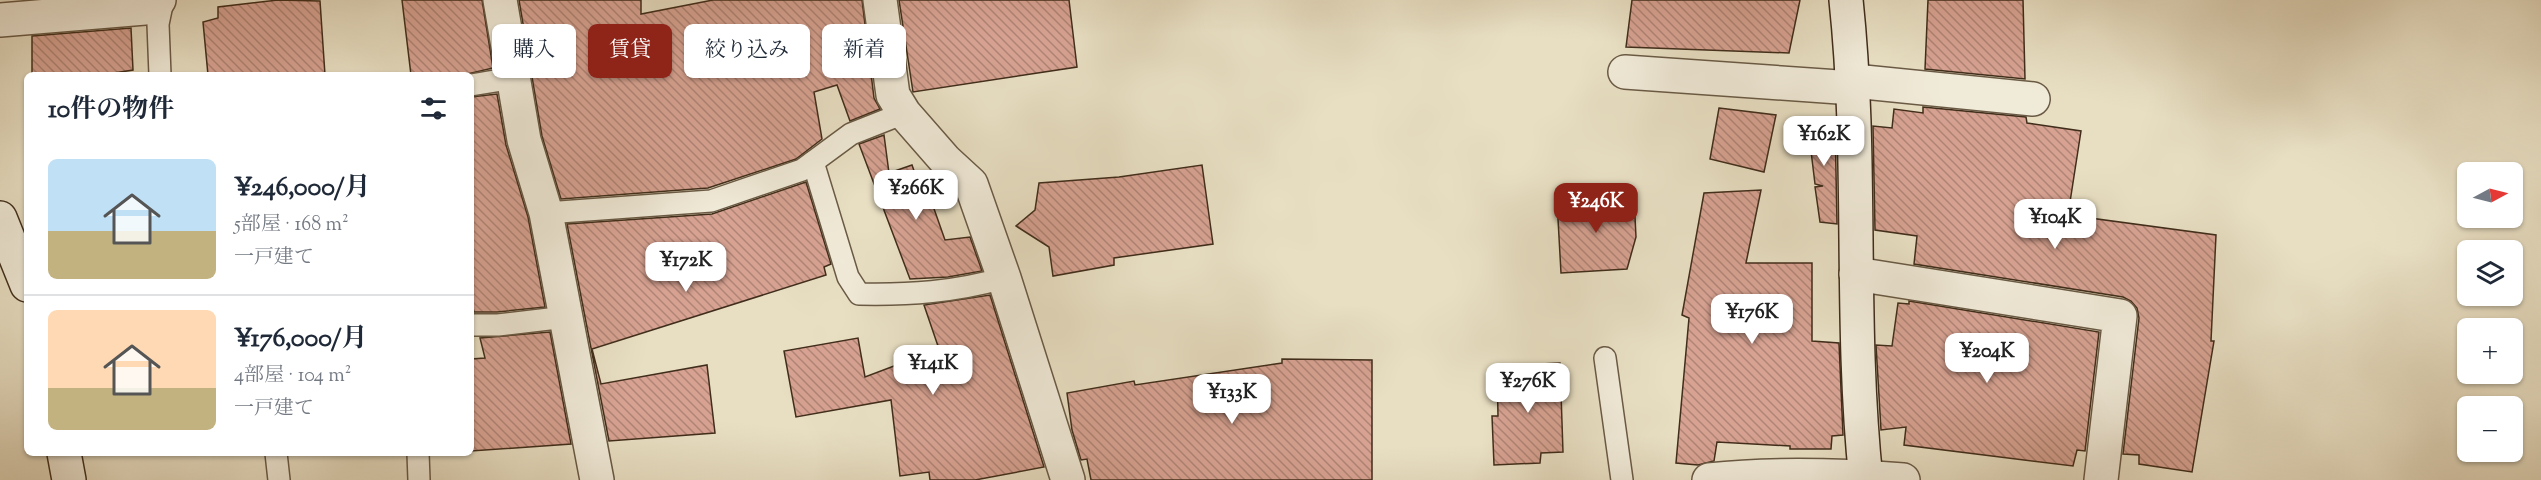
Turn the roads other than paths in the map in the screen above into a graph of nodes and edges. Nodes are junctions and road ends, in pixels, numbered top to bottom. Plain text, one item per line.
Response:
1 (161, 0) edge
2 (500, 0) edge
3 (880, 0) edge
4 (1846, 0) edge
5 (0, 20) edge
6 (504, 24) edge
7 (160, 72) edge
8 (1625, 72) dead end
9 (513, 78) joint
10 (474, 84) edge
11 (1853, 84) junction
12 (2033, 99) dead end
13 (904, 113) junction
14 (813, 162) junction
15 (546, 213) junction
16 (0, 218) edge
17 (1856, 274) junction
18 (24, 278) edge
19 (1004, 278) junction
20 (566, 317) junction
21 (474, 325) edge
22 (1605, 358) dead end
23 (65, 456) edge
24 (276, 456) edge
25 (418, 456) edge
26 (1749, 478) edge
27 (1865, 478) edge
28 (69, 480) edge
29 (279, 480) edge
30 (419, 480) edge
31 (597, 480) edge
32 (1068, 480) edge
33 (1622, 480) edge
34 (1708, 480) edge
35 (1903, 480) edge
36 (2101, 480) edge

1 - 5 street
1 - 7 lane
2 - 6 street
3 - 13 street
4 - 11 street
8 - 11 street
9 - 10 lane
9 - 15 street
11 - 12 street
11 - 17 street
13 - 14 lane
13 - 19 street
14 - 15 lane
14 - 19 lane
15 - 20 street
16 - 18 street
17 - 27 street
17 - 36 street
19 - 32 street
20 - 21 lane
20 - 31 street
22 - 33 lane
23 - 28 street
24 - 29 lane
25 - 30 lane
26 - 27 street
26 - 34 street
27 - 35 street

